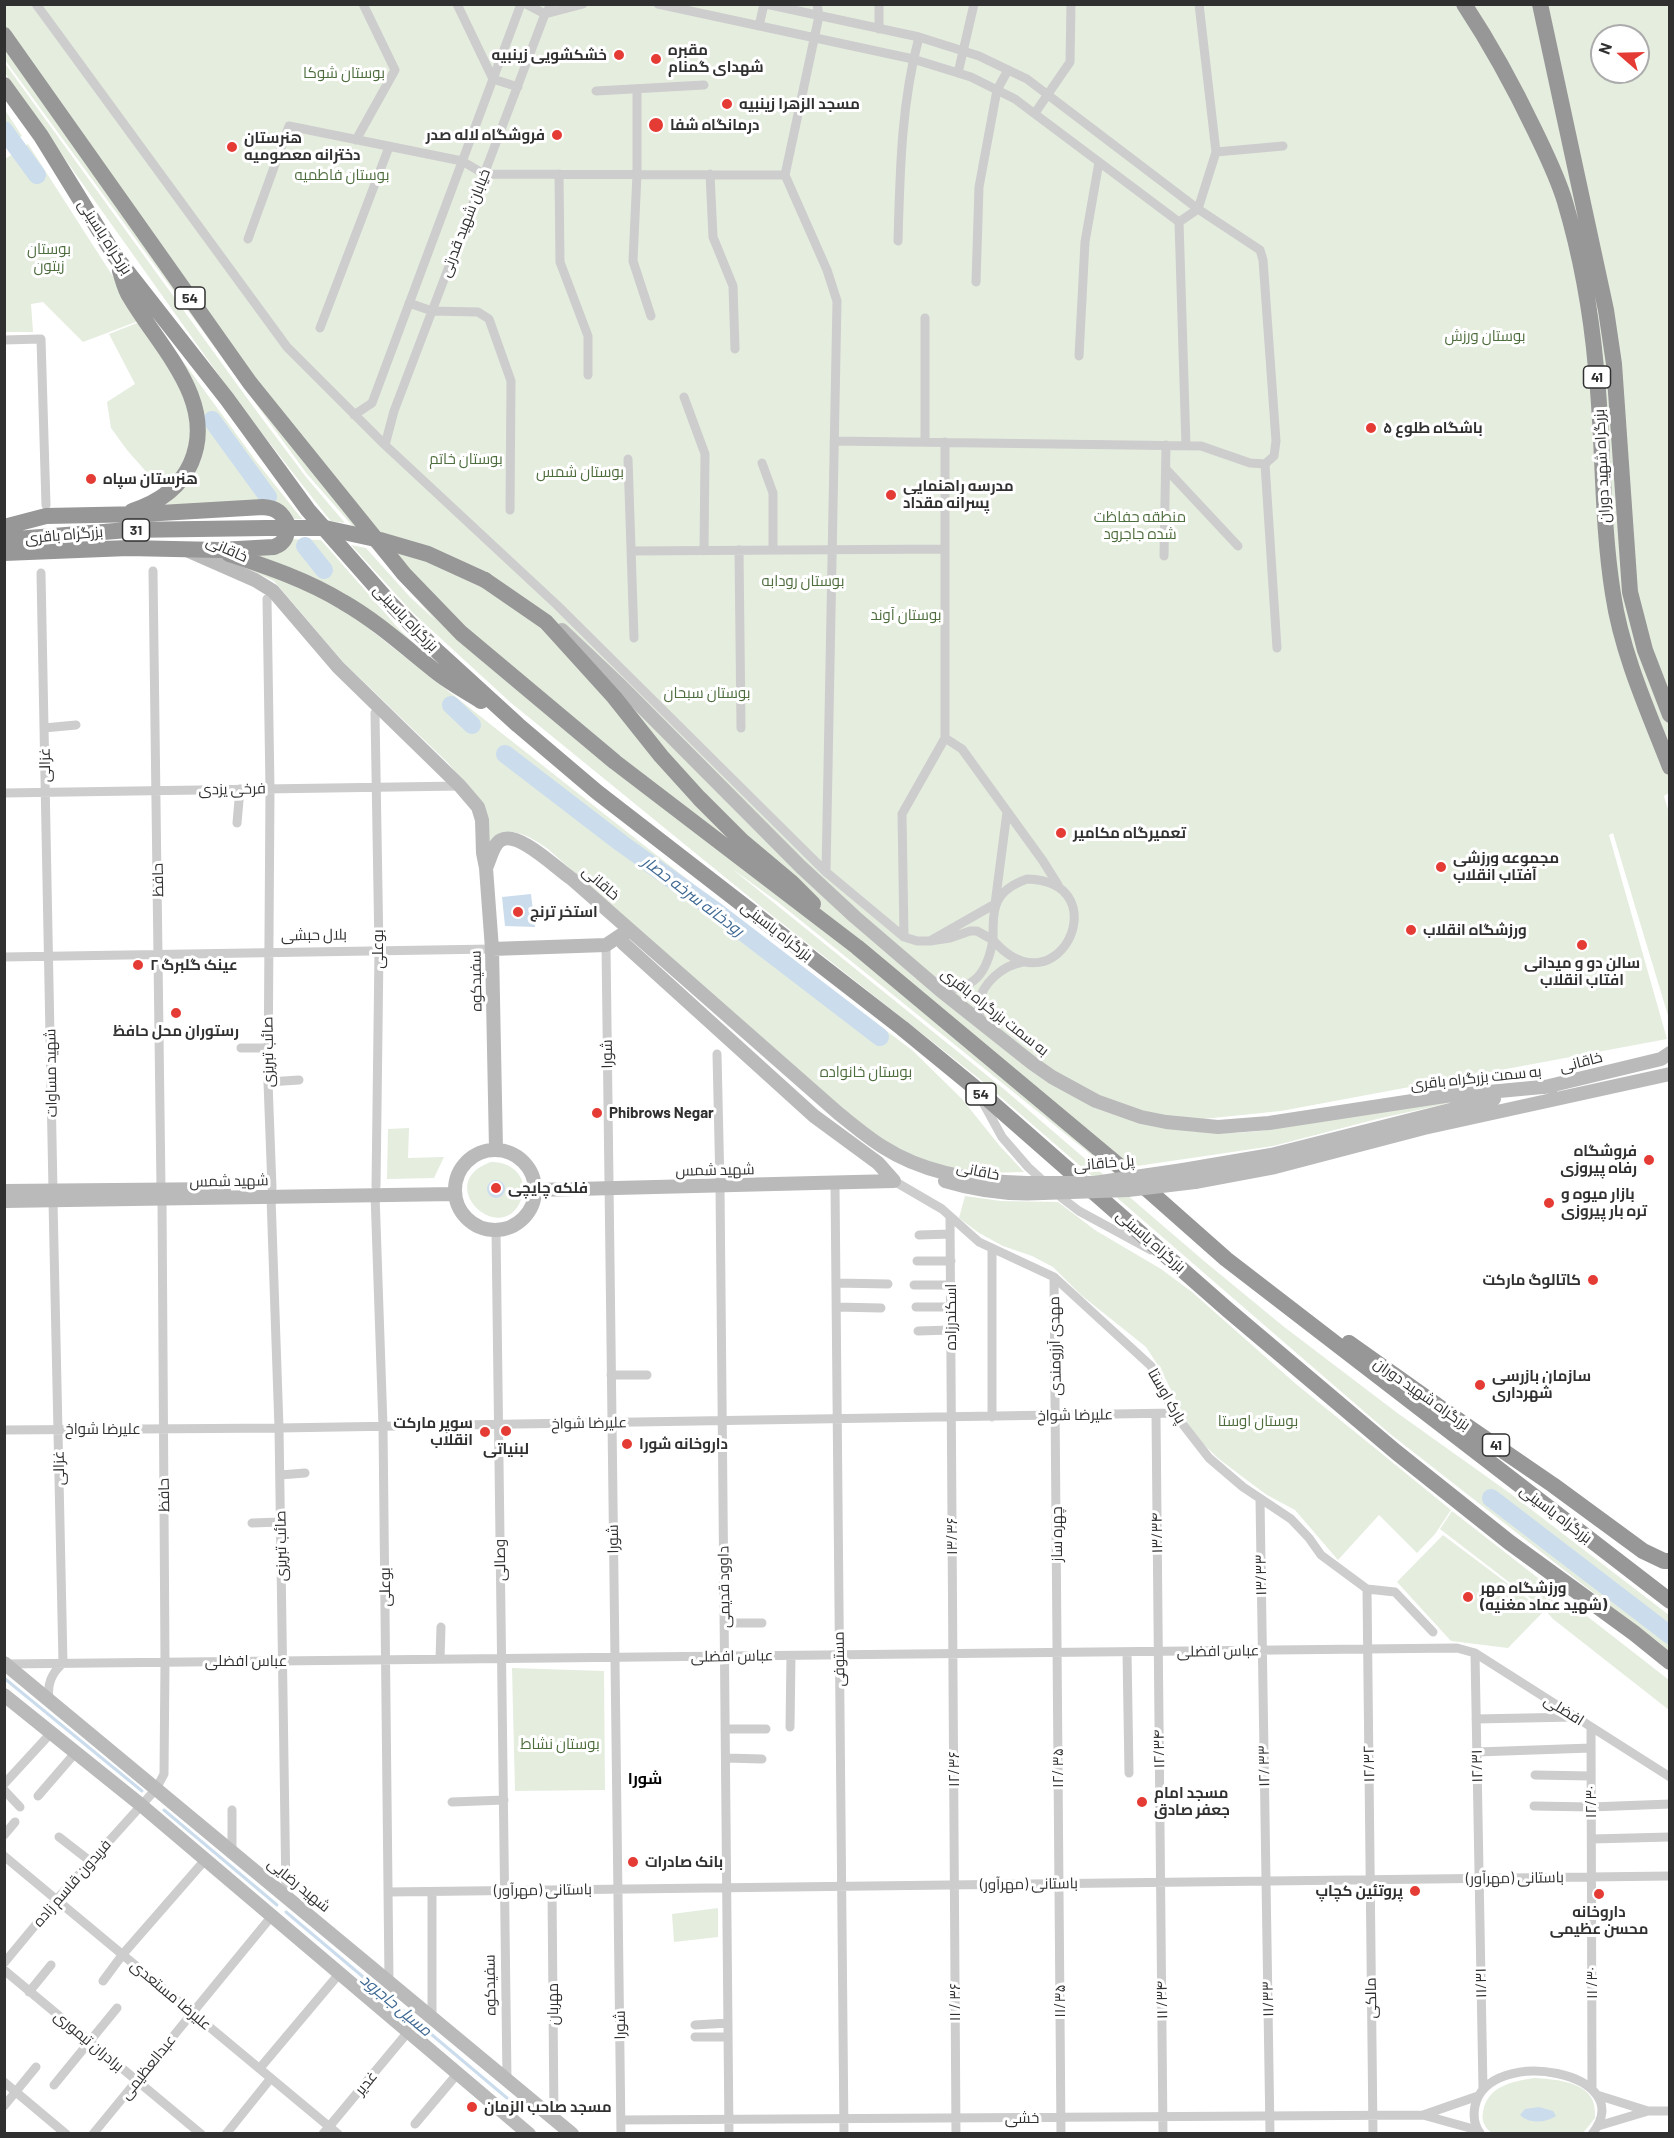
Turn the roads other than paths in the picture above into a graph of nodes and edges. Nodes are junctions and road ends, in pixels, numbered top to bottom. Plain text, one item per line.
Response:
1 (36, 4) edge
2 (363, 4) edge
3 (458, 4) edge
4 (523, 4) edge
5 (552, 4) edge
6 (583, 4) edge
7 (658, 4) edge
8 (765, 4) edge
9 (818, 4) edge
10 (879, 4) edge
11 (974, 4) edge
12 (1071, 4) edge
13 (1199, 4) edge
14 (1464, 4) edge
15 (1540, 4) edge
16 (545, 14) junction
17 (819, 16) junction
18 (759, 26) junction
19 (879, 29) junction
20 (4, 35) edge
21 (919, 37) junction
22 (814, 38) junction
23 (963, 51) junction
24 (913, 59) junction
25 (1008, 70) junction
26 (958, 73) junction
27 (493, 79) junction
28 (4, 85) edge
29 (704, 85) dead end
30 (518, 87) junction
31 (637, 89) junction
32 (997, 90) junction
33 (596, 91) dead end
34 (1048, 95) junction
35 (1035, 113) junction
36 (356, 141) junction
37 (1283, 146) dead end
38 (389, 147) junction
39 (1216, 152) junction
40 (462, 161) junction
41 (1099, 162) junction
42 (484, 174) junction
43 (560, 174) junction
44 (637, 174) junction
45 (710, 174) junction
46 (785, 175) junction
47 (1198, 209) junction
48 (1179, 222) junction
49 (248, 239) dead end
50 (898, 241) dead end
51 (115, 256) junction
52 (976, 282) dead end
53 (409, 303) junction
54 (432, 311) junction
55 (651, 316) dead end
56 (925, 318) dead end
57 (320, 328) dead end
58 (4, 340) edge
59 (735, 349) dead end
60 (1079, 356) dead end
61 (588, 375) dead end
62 (684, 397) dead end
63 (354, 415) junction
64 (834, 441) junction
65 (925, 442) junction
66 (945, 442) junction
67 (385, 445) junction
68 (1166, 445) junction
69 (1186, 446) junction
70 (628, 459) dead end
71 (762, 463) dead end
72 (1265, 464) junction
73 (1166, 469) junction
74 (46, 505) dead end
75 (510, 510) dead end
76 (124, 513) junction
77 (4, 527) edge
78 (4, 540) edge
79 (1238, 546) dead end
80 (184, 549) junction
81 (945, 549) junction
82 (219, 550) junction
83 (739, 550) junction
84 (773, 550) junction
85 (832, 550) junction
86 (631, 551) junction
87 (705, 551) junction
88 (4, 553) edge
89 (1164, 556) dead end
90 (153, 571) dead end
91 (41, 573) dead end
92 (267, 598) dead end
93 (546, 622) junction
94 (634, 638) dead end
95 (1277, 648) dead end
96 (375, 713) dead end
97 (1670, 715) edge
98 (519, 725) junction
99 (76, 726) dead end
100 (44, 728) junction
101 (741, 728) dead end
102 (945, 738) junction
103 (1670, 767) edge
104 (460, 786) junction
105 (377, 787) junction
106 (240, 789) junction
107 (270, 789) junction
108 (156, 791) junction
109 (45, 792) junction
110 (4, 793) edge
111 (1007, 812) junction
112 (481, 813) joint
113 (237, 823) dead end
114 (486, 868) junction
115 (556, 869) junction
116 (826, 873) junction
117 (1061, 890) junction
118 (995, 904) junction
119 (621, 935) junction
120 (904, 937) junction
121 (993, 940) junction
122 (930, 941) junction
123 (606, 945) junction
124 (857, 947) junction
125 (492, 949) junction
126 (379, 951) junction
127 (267, 953) junction
128 (159, 954) junction
129 (49, 956) junction
130 (4, 957) edge
131 (1028, 961) junction
132 (940, 990) junction
133 (982, 1023) junction
134 (242, 1048) dead end
135 (268, 1048) junction
136 (717, 1054) dead end
137 (1667, 1056) edge
138 (1669, 1074) edge
139 (299, 1080) dead end
140 (268, 1082) junction
141 (1553, 1086) junction
142 (974, 1087) junction
143 (496, 1149) junction
144 (1183, 1170) joint
145 (894, 1181) junction
146 (1195, 1182) joint
147 (1027, 1183) joint
148 (835, 1184) junction
149 (720, 1186) junction
150 (609, 1188) junction
151 (375, 1190) junction
152 (454, 1190) junction
153 (536, 1190) junction
154 (4, 1191) edge
155 (271, 1193) junction
156 (1043, 1193) joint
157 (162, 1194) junction
158 (53, 1196) junction
159 (4, 1201) edge
160 (950, 1217) junction
161 (496, 1230) junction
162 (950, 1234) junction
163 (919, 1235) dead end
164 (992, 1248) junction
165 (917, 1261) dead end
166 (951, 1261) junction
167 (1176, 1263) junction
168 (1054, 1277) junction
169 (836, 1283) junction
170 (888, 1284) dead end
171 (914, 1285) dead end
172 (951, 1285) junction
173 (836, 1307) junction
174 (916, 1307) dead end
175 (951, 1307) junction
176 (881, 1308) dead end
177 (951, 1330) junction
178 (918, 1331) dead end
179 (1319, 1332) junction
180 (611, 1375) junction
181 (647, 1375) dead end
182 (1174, 1413) junction
183 (1156, 1414) junction
184 (1056, 1416) junction
185 (992, 1417) junction
186 (952, 1418) junction
187 (837, 1419) junction
188 (723, 1421) junction
189 (612, 1423) junction
190 (499, 1425) junction
191 (383, 1426) junction
192 (279, 1428) junction
193 (58, 1429) junction
194 (163, 1429) junction
195 (4, 1430) edge
196 (305, 1473) dead end
197 (280, 1475) junction
198 (1260, 1499) junction
199 (280, 1522) junction
200 (252, 1523) dead end
201 (1670, 1561) edge
202 (1367, 1589) junction
203 (1670, 1601) edge
204 (724, 1623) junction
205 (762, 1623) dead end
206 (441, 1627) dead end
207 (1432, 1632) dead end
208 (1457, 1648) joint
209 (1367, 1649) junction
210 (1263, 1650) junction
211 (1127, 1652) junction
212 (1158, 1652) junction
213 (1058, 1653) junction
214 (1475, 1653) junction
215 (953, 1654) junction
216 (839, 1655) junction
217 (725, 1656) junction
218 (791, 1656) junction
219 (615, 1657) junction
220 (440, 1659) junction
221 (502, 1659) junction
222 (386, 1660) junction
223 (165, 1661) junction
224 (282, 1661) junction
225 (1670, 1662) edge
226 (5, 1663) edge
227 (63, 1663) junction
228 (5, 1697) edge
229 (49, 1700) junction
230 (1575, 1717) junction
231 (1476, 1719) junction
232 (790, 1727) dead end
233 (1591, 1727) junction
234 (725, 1729) junction
235 (766, 1729) dead end
236 (51, 1732) junction
237 (1591, 1748) junction
238 (76, 1752) junction
239 (1477, 1752) junction
240 (726, 1758) junction
241 (762, 1759) dead end
242 (1129, 1773) dead end
243 (1535, 1775) dead end
244 (1591, 1776) junction
245 (1670, 1777) edge
246 (4, 1784) edge
247 (156, 1789) junction
248 (4, 1790) edge
249 (38, 1796) dead end
250 (504, 1800) junction
251 (452, 1802) dead end
252 (1670, 1804) edge
253 (141, 1805) junction
254 (1534, 1806) dead end
255 (1592, 1807) junction
256 (20, 1808) dead end
257 (232, 1810) dead end
258 (15, 1822) dead end
259 (4, 1835) edge
260 (59, 1837) dead end
261 (1670, 1837) edge
262 (1592, 1839) junction
263 (232, 1851) junction
264 (4, 1856) edge
265 (206, 1860) junction
266 (90, 1862) junction
267 (1670, 1876) edge
268 (1592, 1877) junction
269 (1479, 1878) junction
270 (1370, 1880) junction
271 (1266, 1881) junction
272 (1160, 1882) junction
273 (1059, 1884) junction
274 (954, 1885) junction
275 (842, 1886) junction
276 (727, 1888) junction
277 (618, 1889) junction
278 (552, 1890) junction
279 (505, 1891) junction
280 (388, 1892) junction
281 (432, 1892) junction
282 (286, 1895) junction
283 (57, 1899) junction
284 (272, 1917) junction
285 (123, 1954) junction
286 (4, 1963) edge
287 (51, 1965) dead end
288 (4, 1970) edge
289 (339, 1974) junction
290 (389, 1980) junction
291 (103, 1981) dead end
292 (29, 1992) junction
293 (117, 2008) dead end
294 (193, 2013) junction
295 (432, 2016) junction
296 (728, 2023) junction
297 (695, 2025) dead end
298 (408, 2032) junction
299 (695, 2037) dead end
300 (728, 2037) junction
301 (89, 2042) junction
302 (36, 2067) dead end
303 (260, 2068) junction
304 (458, 2073) junction
305 (271, 2078) junction
306 (507, 2079) junction
307 (137, 2081) junction
308 (4, 2082) edge
309 (54, 2085) dead end
310 (16, 2092) junction
311 (1481, 2092) junction
312 (1595, 2092) junction
313 (4, 2106) edge
314 (1648, 2111) junction
315 (1670, 2111) edge
316 (1423, 2115) junction
317 (1372, 2116) junction
318 (1163, 2117) junction
319 (1269, 2117) junction
320 (956, 2118) junction
321 (1061, 2118) junction
322 (554, 2119) junction
323 (844, 2119) junction
324 (621, 2120) junction
325 (729, 2120) junction
326 (415, 2124) dead end
327 (326, 2130) edge
328 (1595, 2130) edge
329 (1479, 2132) edge
330 (66, 2133) edge
331 (93, 2133) edge
332 (201, 2133) edge
333 (226, 2133) edge
334 (338, 2133) edge
335 (529, 2133) edge
336 (572, 2133) edge
337 (621, 2133) edge
338 (729, 2133) edge
339 (844, 2133) edge
340 (956, 2133) edge
341 (1061, 2133) edge
342 (1163, 2133) edge
343 (1270, 2133) edge
344 (1372, 2133) edge

1 - 63 street
2 - 36 street
3 - 27 street
4 - 16 street
4 - 27 street, خیابان شهید قدرتی
5 - 16 street, خیابان شهید قدرتی
6 - 16 street
7 - 18 street
8 - 17 street
8 - 18 street
9 - 17 street
10 - 19 street
11 - 23 street
12 - 34 street
13 - 39 street
14 - 103 highway, بزرگراه شهید دوران / 41
15 - 97 highway, بزرگراه شهید دوران / 41
16 - 30 street, خیابان شهید قدرتی
17 - 19 street
17 - 22 street
18 - 22 street
19 - 21 street
20 - 124 highway, بزرگراه یاسینی / 54
21 - 23 street
21 - 24 street
22 - 24 street
22 - 46 street
23 - 25 street
23 - 26 street
24 - 26 street
24 - 50 street
25 - 32 street
25 - 34 street
26 - 32 street
27 - 30 street
27 - 40 street, خیابان شهید قدرتی
28 - 51 highway, بزرگراه یاسینی / 54
29 - 31 street
30 - 42 street, خیابان شهید قدرتی
31 - 33 street
31 - 44 street
32 - 35 street
32 - 52 street
34 - 35 street
34 - 47 street
35 - 41 street
36 - 38 street
36 - 49 street
37 - 39 street
38 - 40 street
38 - 57 street
39 - 47 street
40 - 42 street
40 - 53 street, خیابان شهید قدرتی
41 - 48 street
41 - 60 street
42 - 43 street
42 - 54 street, خیابان شهید قدرتی
43 - 44 street
43 - 61 street
44 - 45 street
44 - 55 street
45 - 46 street
45 - 59 street
46 - 64 street
47 - 48 street
47 - 72 street
48 - 69 street
51 - 76 highway
51 - 98 highway, بزرگراه یاسینی / 54
53 - 54 street
53 - 63 street, خیابان شهید قدرتی
54 - 67 street, خیابان شهید قدرتی
54 - 75 street
56 - 65 street
58 - 74 street
62 - 87 street
63 - 67 street
64 - 65 street
64 - 85 street
65 - 66 street
66 - 68 street
66 - 81 street
67 - 116 street
68 - 69 street
68 - 73 street
69 - 72 street
70 - 86 street
71 - 84 street
72 - 95 street
73 - 79 street
73 - 89 street
76 - 77 highway
76 - 82 highway
78 - 93 highway, بزرگراه باقری / 31, bridge
80 - 82 highway, بزرگراه باقری / 31
80 - 88 highway, بزرگراه باقری / 31
80 - 104 main road, خاقانی
81 - 85 street
81 - 102 street
82 - 98 highway
83 - 84 street
83 - 87 street
83 - 101 street
84 - 85 street
85 - 116 street
86 - 87 street
86 - 94 street
90 - 108 street, حافظ
91 - 100 street, غزالی
92 - 107 street, صائب تبریزی
93 - 124 highway
93 - 132 main road, به سمت بزرگراه باقری
96 - 105 street, بوعلی
98 - 142 highway, بزرگراه یاسینی / 54
99 - 100 street
100 - 109 street, غزالی
102 - 111 street
102 - 120 street
104 - 105 street, فرخی یزدی
104 - 112 main road, خاقانی
105 - 107 street, فرخی یزدی
105 - 126 street, بوعلی
106 - 107 street, فرخی یزدی
106 - 108 street, فرخی یزدی
106 - 113 street
107 - 127 street, صائب تبریزی
108 - 109 street, فرخی یزدی
108 - 128 street, حافظ
109 - 110 street, فرخی یزدی
109 - 129 street, غزالی
111 - 117 street
111 - 118 street
112 - 114 main road, سفیدکوه
114 - 115 main road
114 - 125 main road, سفیدکوه
115 - 119 main road, خاقانی
115 - 147 main road, خاقانی
116 - 120 street
117 - 118 street
117 - 131 street
118 - 121 street
118 - 122 street
119 - 123 main road
119 - 145 main road
119 - 156 main road, خاقانی
120 - 122 street
121 - 122 street
121 - 131 street
121 - 132 street
123 - 125 main road, بلال حبشی
123 - 150 street, شورا
124 - 179 highway, بزرگراه یاسینی / 54
125 - 126 street, بلال حبشی
125 - 143 main road, سفیدکوه
126 - 127 street, بلال حبشی
126 - 151 street, بوعلی
127 - 128 street, بلال حبشی
127 - 135 street, صائب تبریزی
128 - 129 street, بلال حبشی
128 - 157 street, حافظ
129 - 130 street, بلال حبشی
129 - 158 street, شهید مساوات
131 - 133 street
132 - 133 main road, به سمت بزرگراه باقری
133 - 141 main road, به سمت بزرگراه باقری
134 - 135 street
135 - 140 street, صائب تبریزی
136 - 149 street, داوود قدیمی
137 - 141 main road, خاقانی
138 - 146 main road, خاقانی
139 - 140 street
140 - 155 street, صائب تبریزی
141 - 144 main road, خاقانی
142 - 167 highway, بزرگراه یاسینی / 54
142 - 167 street
143 - 152 main road
143 - 153 main road
144 - 147 main road, پل خاقانی, bridge
145 - 148 main road, شهید شمس
145 - 160 street, پارک اوستا
146 - 156 main road, پل خاقانی, bridge
148 - 149 main road, شهید شمس
148 - 169 street, مستوفی
149 - 150 main road, شهید شمس
149 - 188 street, داوود قدیمی
150 - 153 main road, شهید شمس
150 - 180 street, شورا
151 - 152 main road, شهید شمس
151 - 155 main road, شهید شمس
151 - 191 street, بوعلی
152 - 161 main road
153 - 161 main road
154 - 158 main road, شهید شمس
155 - 157 main road, شهید شمس
155 - 192 street, صائب تبریزی
157 - 158 main road, شهید شمس
157 - 194 street, حافظ
158 - 159 main road, شهید شمس
158 - 193 street, غزالی
160 - 162 street, اسکندرزاده
160 - 164 street, پارک اوستا
161 - 190 street, وصالی
162 - 163 street
162 - 166 street, اسکندرزاده
164 - 168 street, پارک اوستا
164 - 185 street
165 - 166 street
166 - 172 street, اسکندرزاده
167 - 225 highway, بزرگراه یاسینی / 54
168 - 182 street, پارک اوستا
168 - 184 street, مهدی آرزومندی
169 - 170 street
169 - 173 street, مستوفی
171 - 172 street
172 - 175 street, اسکندرزاده
173 - 176 street
173 - 187 street, مستوفی
174 - 175 street
175 - 177 street, اسکندرزاده
177 - 178 street
177 - 186 street, اسکندرزاده
179 - 201 highway, بزرگراه شهید دوران / 41
179 - 203 highway, بزرگراه یاسینی / 54
180 - 181 street
180 - 189 street, شورا
182 - 183 street, علیرضا شواخ
182 - 198 street, پارک اوستا
183 - 184 street, علیرضا شواخ
183 - 212 street, ۱۳/۳۴
184 - 185 street, علیرضا شواخ
184 - 213 street, چهره ساز
185 - 186 street, علیرضا شواخ
186 - 187 street, علیرضا شواخ
186 - 215 street, ۱۳/۳۶
187 - 188 street, علیرضا شواخ
187 - 216 street, مستوفی
188 - 189 street, علیرضا شواخ
188 - 204 street, داوود قدیمی
189 - 190 street, علیرضا شواخ
189 - 219 street, شورا
190 - 191 street, علیرضا شواخ
190 - 221 street, وصالی
191 - 192 street, علیرضا شواخ
191 - 222 street, بوعلی
192 - 194 street, علیرضا شواخ
192 - 197 street, صائب تبریزی
193 - 194 street, علیرضا شواخ
193 - 195 street, علیرضا شواخ
193 - 227 street, غزالی
194 - 223 street, حافظ
196 - 197 street
197 - 199 street, صائب تبریزی
198 - 202 street, پارک اوستا
198 - 210 street, ۱۳/۳۳
199 - 200 street
199 - 224 street, صائب تبریزی
202 - 207 street
202 - 209 street, ۱۲/۳۲
204 - 205 street
204 - 217 street, داوود قدیمی
206 - 220 street
208 - 209 street, عباس افضلی
208 - 214 street, افضلی
209 - 210 street, عباس افضلی
209 - 270 street, ۱۲/۳۲
210 - 212 street, عباس افضلی
210 - 271 street, ۱۲/ ۳۳
211 - 212 street, عباس افضلی
211 - 213 street, عباس افضلی
211 - 242 street
212 - 272 street, ۱۲/۳۴
213 - 215 street, عباس افضلی
213 - 273 street, ۱۲/ ۳۵
214 - 230 street, افضلی
214 - 231 street, ۱۲/۳۱
215 - 216 street, عباس افضلی
215 - 274 street, ۱۲/۳۶
216 - 218 street, عباس افضلی
216 - 275 street, مستوفی
217 - 218 street, عباس افضلی
217 - 219 street, عباس افضلی
217 - 234 street, داوود قدیمی
218 - 232 street
219 - 221 street, عباس افضلی
219 - 277 street, شورا
220 - 221 street, عباس افضلی
220 - 222 street, عباس افضلی
221 - 250 street, وصالی
222 - 224 street, عباس افضلی
222 - 280 street, بوعلی
223 - 224 street, عباس افضلی
223 - 227 street, عباس افضلی
223 - 247 street, حافظ
224 - 282 street, صائب تبریزی
226 - 227 street, عباس افضلی
226 - 229 main road, شهید رضایی
227 - 229 street
228 - 236 main road
229 - 247 main road, شهید رضایی
230 - 231 street
230 - 233 street, افضلی
231 - 239 street, ۱۲/۳۱
233 - 237 street, ۱۲/۳۰
233 - 245 street, افضلی
234 - 235 street
234 - 240 street, داوود قدیمی
236 - 238 main road
236 - 246 street
237 - 239 street
237 - 244 street, ۱۲/۳۰
238 - 249 street
238 - 253 main road
239 - 269 street, ۱۲/۳۱
240 - 241 street
240 - 276 street, داوود قدیمی
243 - 244 street
244 - 255 street, ۱۲/۳۰
247 - 253 street, فریدون قاسم زاده
247 - 263 main road, شهید رضایی
248 - 256 street
250 - 251 street
250 - 279 street, وصالی
252 - 255 street
253 - 265 main road
253 - 266 street, فریدون قاسم زاده
254 - 255 street
255 - 262 street, ۱۲/۳۰
257 - 263 street
258 - 259 street
260 - 266 street
261 - 262 street
262 - 268 street, ۱۲/۳۰
263 - 282 main road, شهید رضایی
264 - 283 street, علیرضا مستعدی
265 - 284 main road
265 - 285 street
266 - 283 street, فریدون قاسم زاده
267 - 268 street, باستانی (مهرآور)
268 - 269 street, باستانی (مهرآور)
268 - 312 street, ۱۱ /۳۰
269 - 270 street, باستانی (مهرآور)
269 - 311 street, ۱۱/۳۱
270 - 271 street, باستانی (مهرآور)
270 - 317 street, مالکی
271 - 272 street, باستانی (مهرآور)
271 - 319 street, ۱۱/۳۳
272 - 273 street, باستانی (مهرآور)
272 - 318 street, ۱۱ /۳۴
273 - 274 street, باستانی (مهرآور)
273 - 321 street, ۱۱/۳۵
274 - 275 street, باستانی (مهرآور)
274 - 320 street, ۱۱ / ۳۶
275 - 276 street, باستانی (مهرآور)
275 - 323 street, مستوفی
276 - 277 street, باستانی (مهرآور)
276 - 296 street, داوود قدیمی
277 - 278 street, باستانی (مهرآور)
277 - 324 street, شورا
278 - 279 street, باستانی (مهرآور)
278 - 322 street, مهربان
279 - 281 street, باستانی (مهرآور)
279 - 306 street, سفیدکوه
280 - 281 street, باستانی (مهرآور)
280 - 290 street, بوعلی
281 - 295 street
282 - 290 main road, شهید رضایی
283 - 285 street, علیرضا مستعدی
283 - 286 street, فریدون قاسم زاده
284 - 289 main road
284 - 294 street, عبدالعظیمی
285 - 291 street
285 - 294 street, علیرضا مستعدی
287 - 292 street
288 - 292 street, برادران تیموری
289 - 298 main road
289 - 303 street
290 - 295 main road, شهید رضایی
292 - 301 street, برادران تیموری
293 - 301 street
294 - 303 street, علیرضا مستعدی
294 - 307 street, عبدالعظیمی
295 - 306 main road, شهید رضایی
296 - 297 street
296 - 300 street, داوود قدیمی
298 - 304 main road
298 - 327 street, غدیر
299 - 300 street
300 - 325 street, داوود قدیمی
301 - 307 street, برادران تیموری
301 - 309 street
302 - 310 street
303 - 305 street, علیرضا مستعدی
304 - 326 street
304 - 335 main road
305 - 327 street, علیرضا مستعدی
305 - 333 street
306 - 322 main road, شهید رضایی
307 - 331 street, عبدالعظیمی
307 - 332 street, برادران تیموری
308 - 310 street
310 - 313 street
310 - 330 street
311 - 312 street, خشی
311 - 316 street, خشی
311 - 329 street, ۱۱/۳۱
312 - 314 street
312 - 328 street, ۱۱ /۳۰
314 - 315 street
314 - 328 street
316 - 317 street, خشی
316 - 329 street, خشی
317 - 319 street, خشی
317 - 344 street, مالکی
318 - 319 street, خشی
318 - 321 street, خشی
318 - 342 street, ۱۱ /۳۴
319 - 343 street, ۱۱/۳۳
320 - 321 street, خشی
320 - 323 street, خشی
320 - 340 street, ۱۱ / ۳۶
321 - 341 street, ۱۱/۳۵
322 - 336 main road, شهید رضایی
323 - 325 street, خشی
323 - 339 street, مستوفی
324 - 325 street, خشی
324 - 337 street, شورا
325 - 338 street, داوود قدیمی
327 - 334 street, علیرضا مستعدی

